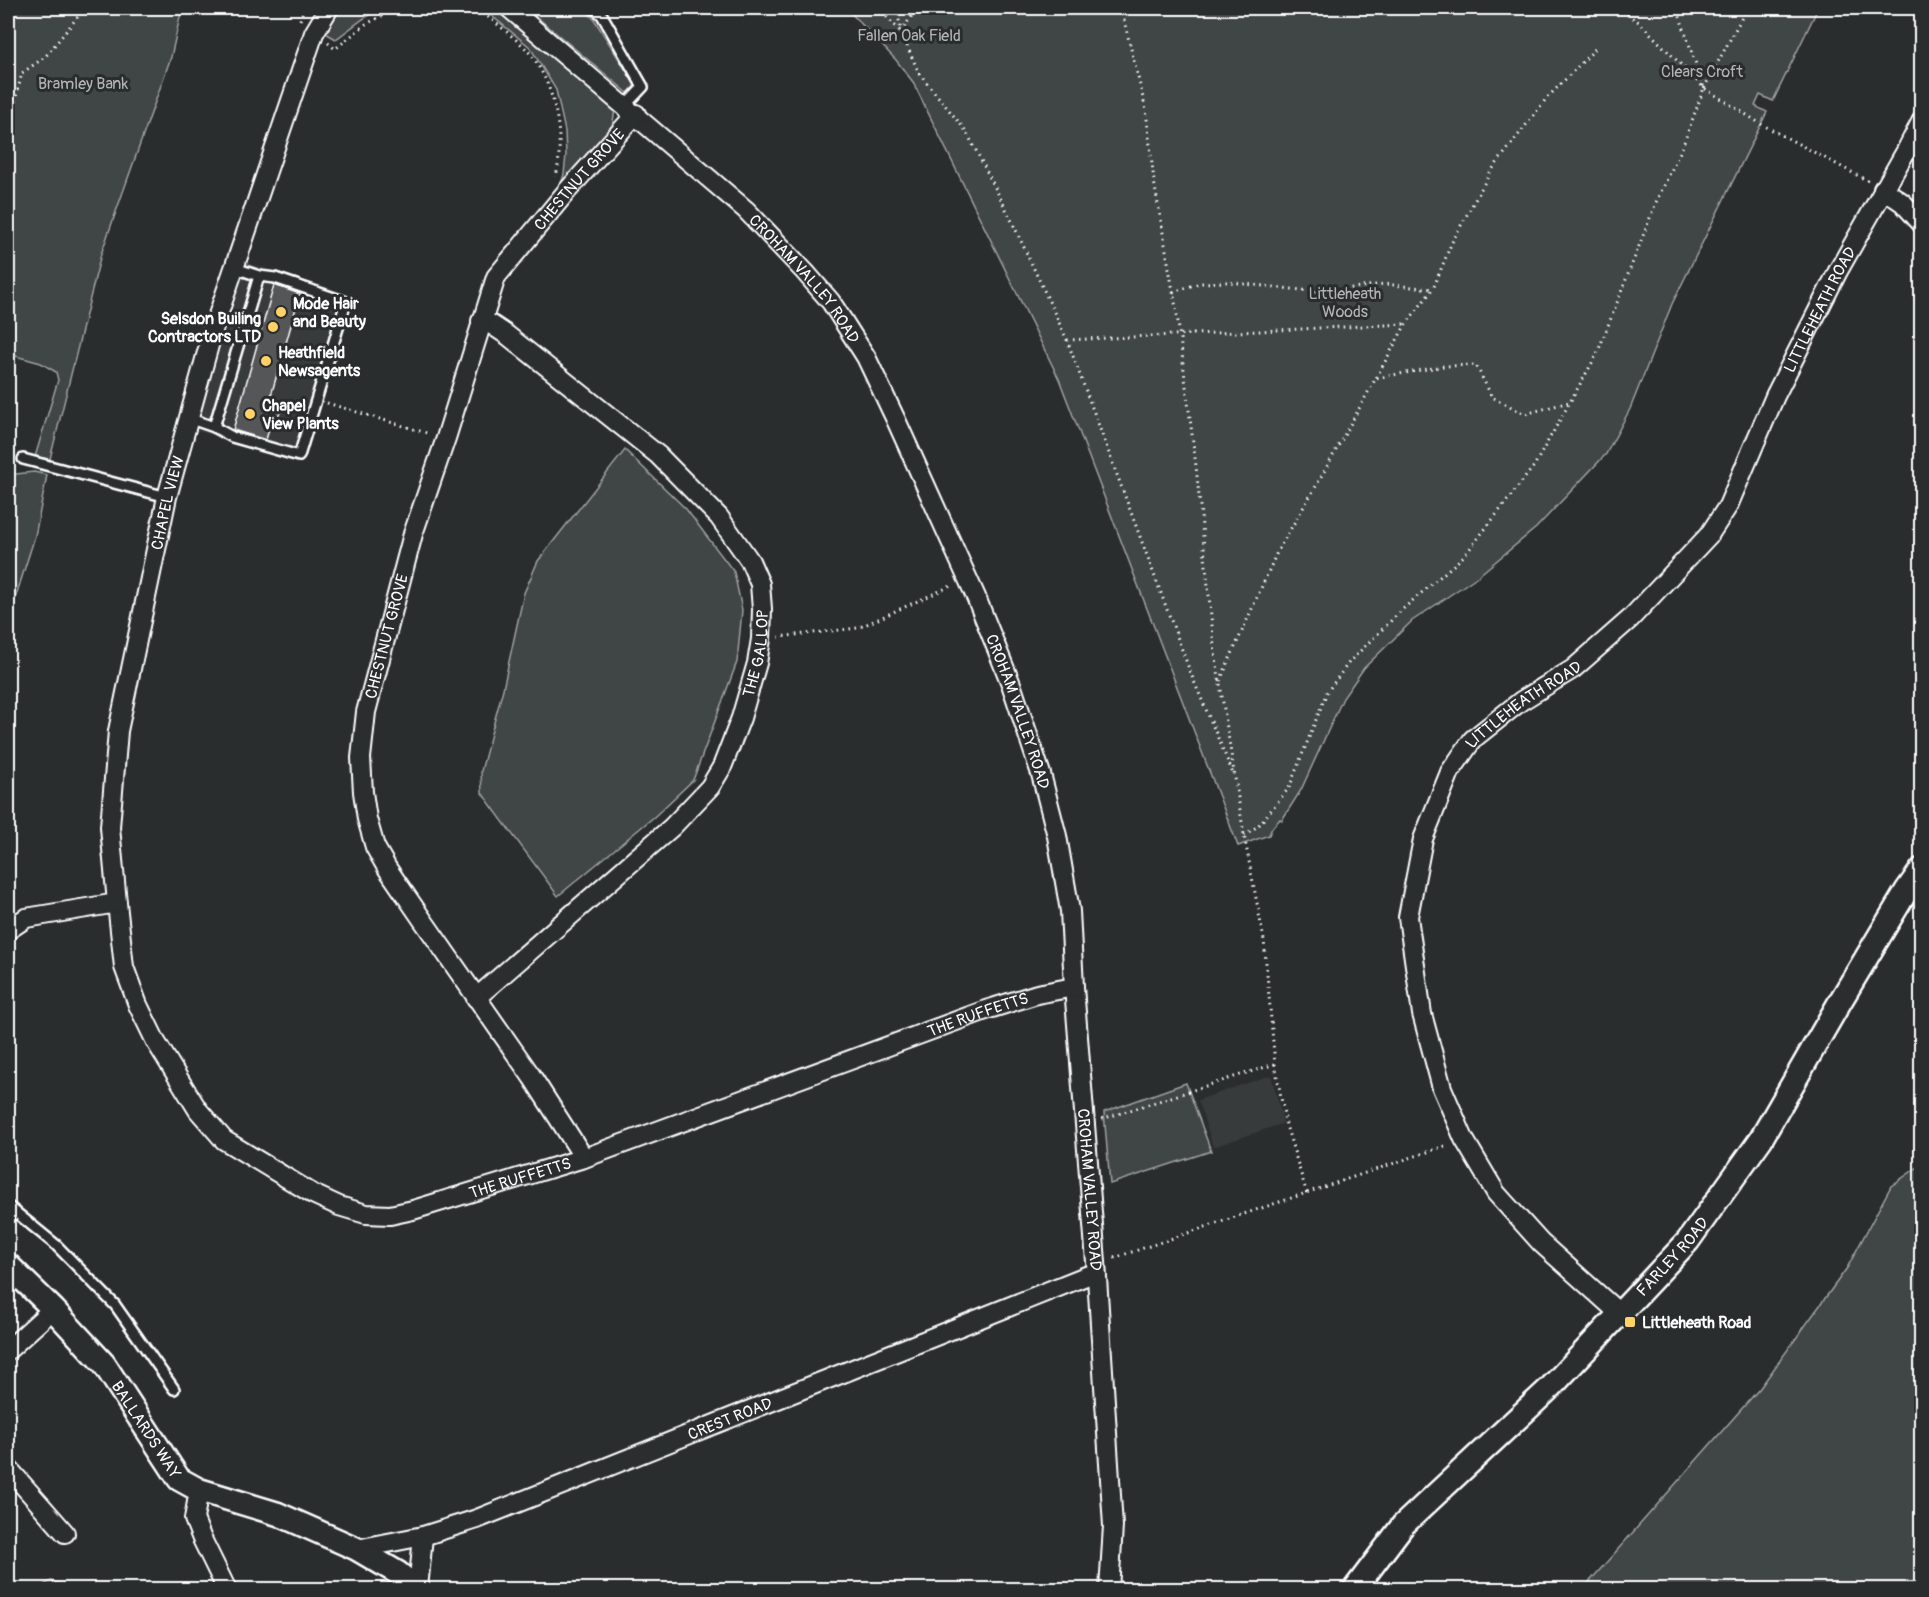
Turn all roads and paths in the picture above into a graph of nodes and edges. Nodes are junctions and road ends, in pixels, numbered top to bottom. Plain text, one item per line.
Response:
1 (85, 8) edge
2 (303, 8) edge
3 (329, 8) edge
4 (398, 8) edge
5 (472, 8) edge
6 (510, 8) edge
7 (594, 8) edge
8 (878, 8) edge
9 (897, 8) edge
10 (917, 8) edge
11 (1121, 8) edge
12 (1617, 8) edge
13 (1677, 8) edge
14 (1748, 8) edge
15 (901, 32) junction
16 (314, 33) junction
17 (1597, 48) dead end
18 (1704, 88) junction
19 (630, 110) junction
20 (1922, 120) edge
21 (8, 131) edge
22 (1883, 189) junction
23 (559, 201) junction
24 (1922, 224) edge
25 (235, 268) junction
26 (259, 276) junction
27 (1433, 289) junction
28 (1173, 292) junction
29 (481, 321) junction
30 (1406, 324) junction
31 (1179, 334) junction
32 (1067, 340) junction
33 (1377, 378) junction
34 (316, 400) junction
35 (1569, 402) junction
36 (188, 418) junction
37 (214, 427) junction
38 (446, 438) junction
39 (23, 459) dead end
40 (167, 497) junction
41 (968, 578) junction
42 (761, 639) junction
43 (1220, 681) junction
44 (1237, 783) junction
45 (1244, 836) junction
46 (1922, 869) edge
47 (117, 903) junction
48 (8, 930) edge
49 (1074, 987) junction
50 (476, 998) junction
51 (1275, 1064) junction
52 (1085, 1125) junction
53 (1464, 1139) junction
54 (584, 1158) junction
55 (1307, 1194) junction
56 (8, 1206) edge
57 (8, 1264) edge
58 (1102, 1267) junction
59 (53, 1309) junction
60 (1619, 1313) junction
61 (8, 1350) edge
62 (174, 1389) dead end
63 (8, 1468) edge
64 (199, 1490) junction
65 (65, 1533) dead end
66 (423, 1536) junction
67 (357, 1549) junction
68 (418, 1589) edge
69 (227, 1590) edge
70 (1109, 1590) edge
71 (1354, 1590) edge

1 - 21 path
2 - 16 path
3 - 16 street, CHAPEL VIEW
4 - 16 path
5 - 23 path
6 - 19 street, CROHAM VALLEY ROAD
7 - 19 lane
8 - 15 path
9 - 15 path
10 - 15 path
11 - 28 path
12 - 18 path
13 - 18 path
14 - 18 path
15 - 32 path
16 - 25 street, CHAPEL VIEW
17 - 27 path
18 - 22 path
18 - 35 path
19 - 23 street, CHESTNUT GROVE
19 - 41 street, CROHAM VALLEY ROAD
20 - 22 street, LITTLEHEATH ROAD
22 - 24 street
22 - 53 street, LITTLEHEATH ROAD
23 - 29 street, CHESTNUT GROVE
25 - 26 lane
25 - 36 street, CHAPEL VIEW
26 - 34 lane
26 - 37 lane
27 - 28 path
27 - 30 path
28 - 31 path
29 - 38 street, CHESTNUT GROVE
29 - 42 street, THE GALLOP
30 - 31 path
30 - 33 path
31 - 32 path
31 - 43 path
32 - 44 path
33 - 35 path
33 - 43 path
34 - 37 lane
34 - 38 path
35 - 45 path
36 - 37 lane
36 - 40 street, CHAPEL VIEW
38 - 50 street, CHESTNUT GROVE
39 - 40 lane
40 - 47 street, CHAPEL VIEW
41 - 42 path
41 - 49 street, CROHAM VALLEY ROAD
42 - 50 street, THE GALLOP
43 - 44 path
44 - 45 path
45 - 51 path
46 - 60 street, FARLEY ROAD
47 - 48 street
47 - 54 street, THE RUFFETTS
49 - 52 street, CROHAM VALLEY ROAD
49 - 54 street, THE RUFFETTS
50 - 54 street, CHESTNUT GROVE
51 - 52 path
51 - 55 path
52 - 58 street, CROHAM VALLEY ROAD
53 - 55 path
53 - 60 street, LITTLEHEATH ROAD
55 - 58 path
56 - 62 lane
57 - 59 street, BALLARDS WAY
58 - 66 street, CREST ROAD
58 - 70 street, CROHAM VALLEY ROAD
59 - 61 street
59 - 64 street, BALLARDS WAY
60 - 71 street, FARLEY ROAD
63 - 65 street
64 - 67 street, BALLARDS WAY
64 - 69 street
66 - 67 street, CREST ROAD
66 - 68 street
67 - 68 street, BALLARDS WAY

